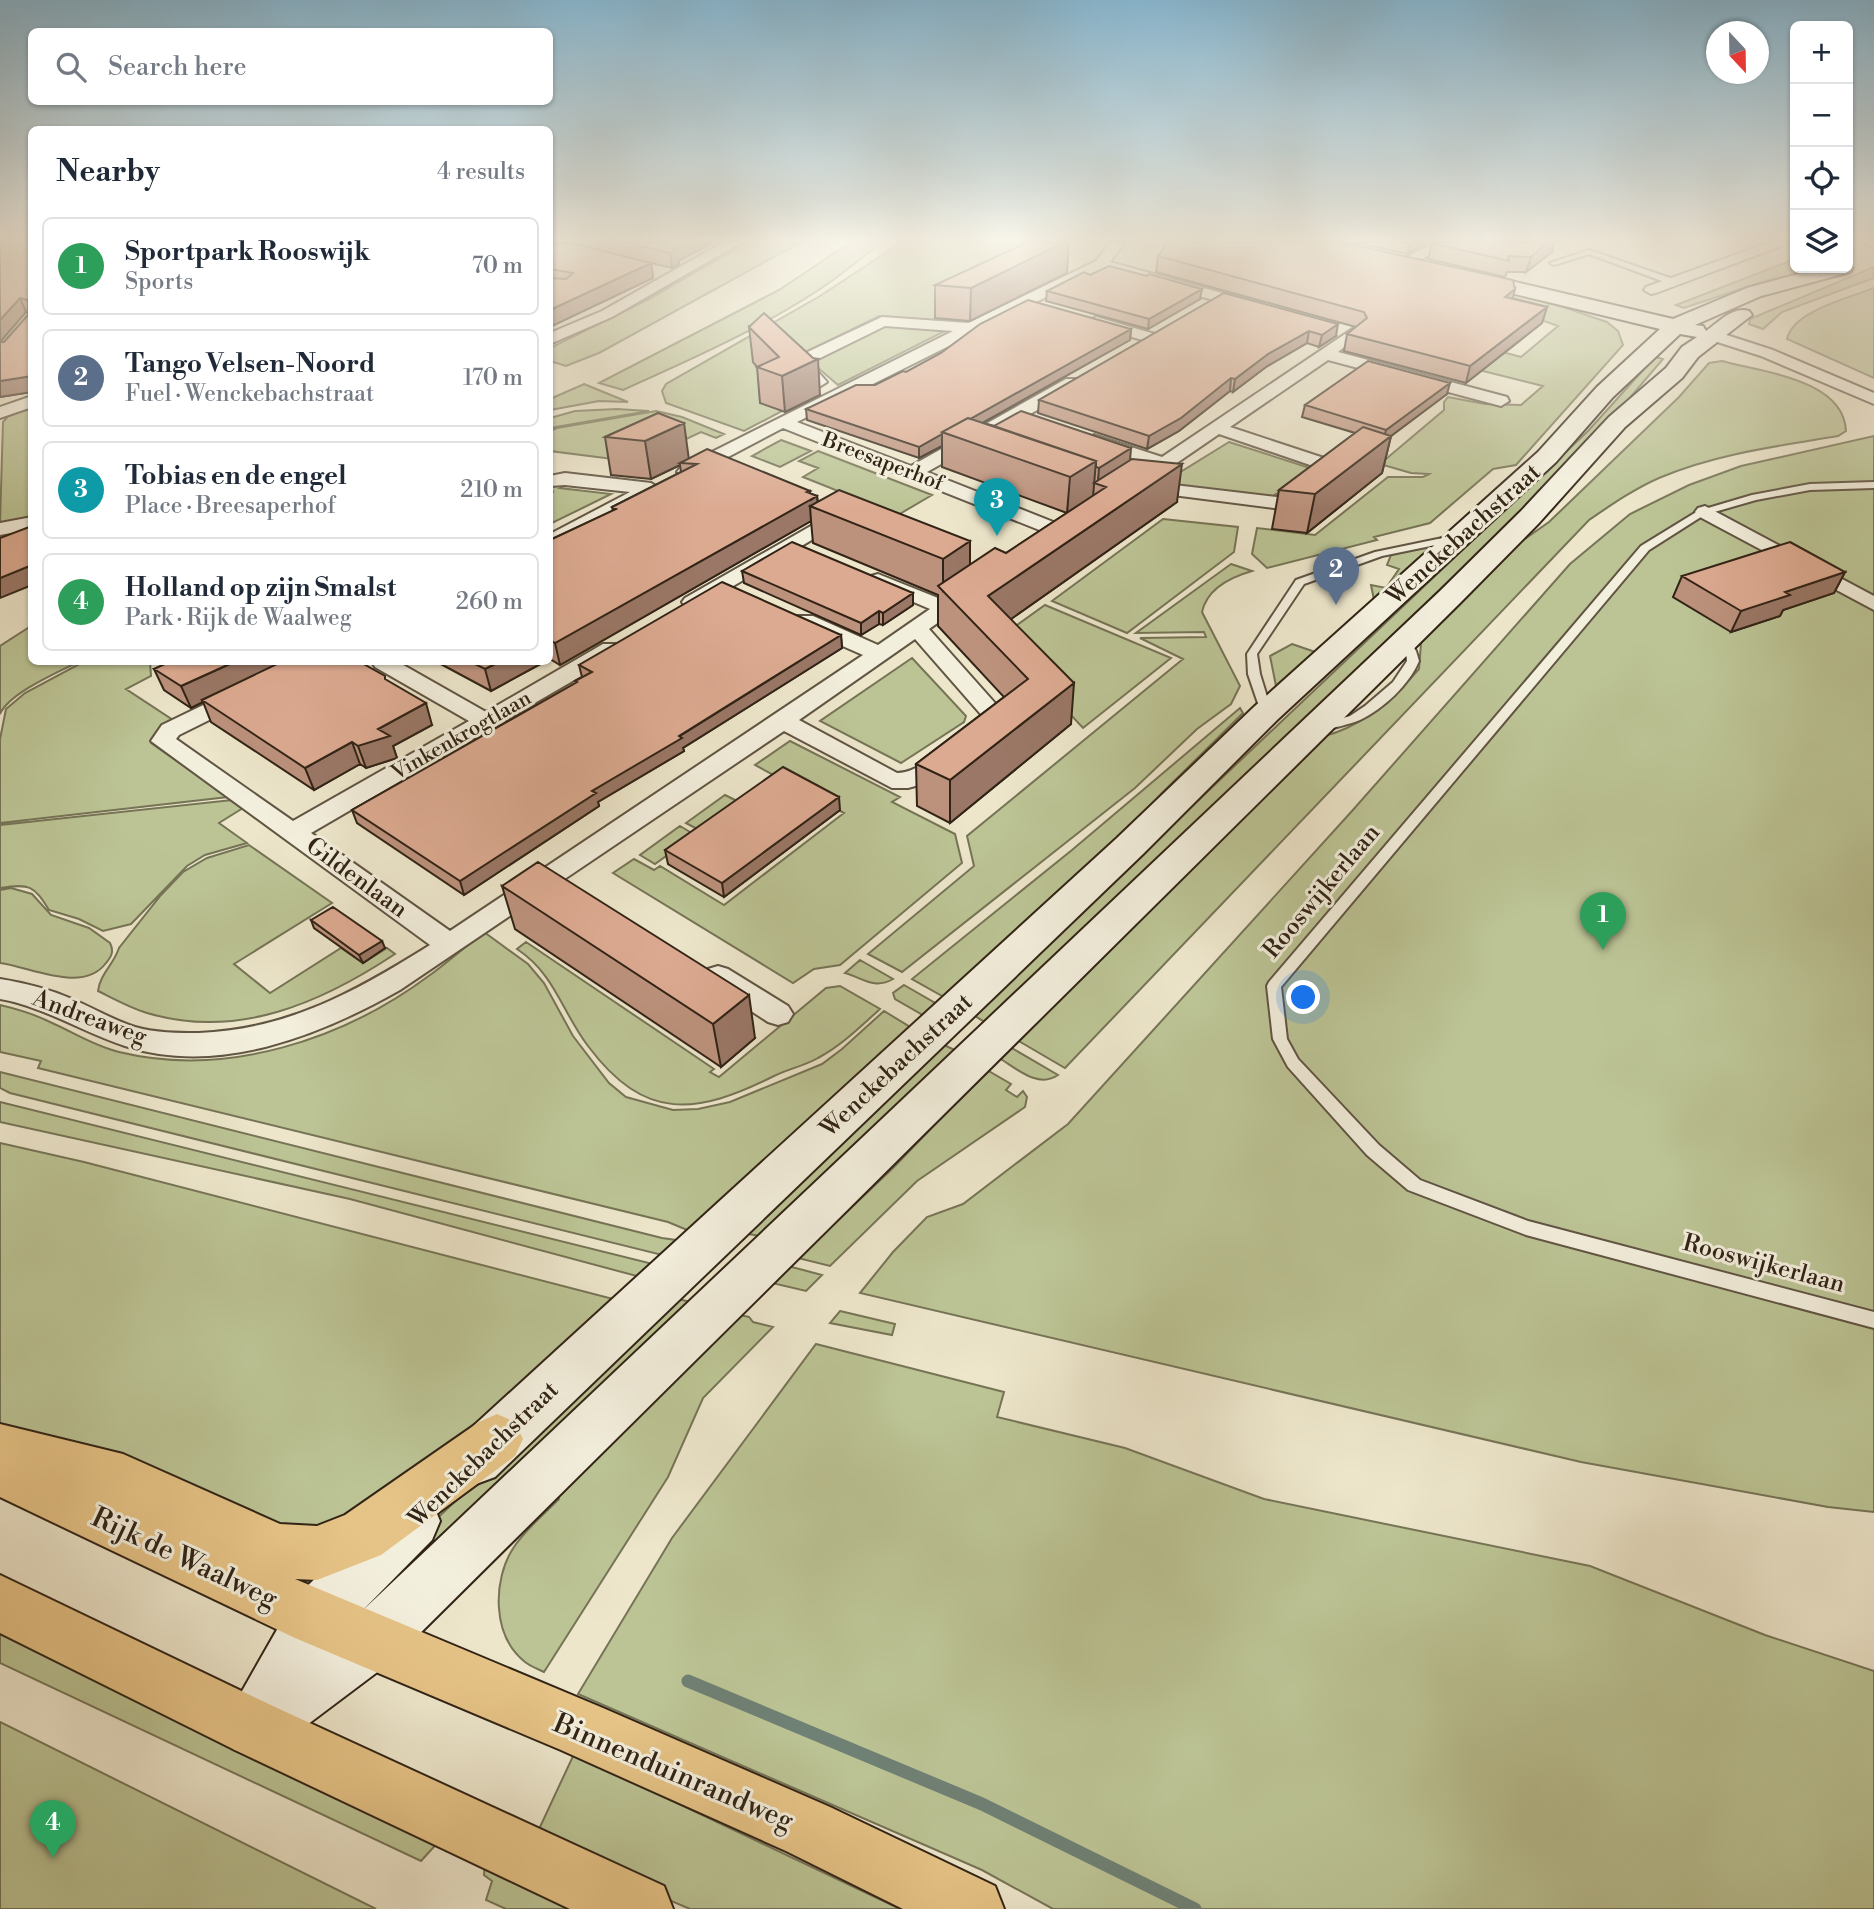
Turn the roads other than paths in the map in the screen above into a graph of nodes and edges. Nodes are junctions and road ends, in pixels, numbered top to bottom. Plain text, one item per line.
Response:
1 (863, 331) edge
2 (964, 331) edge
3 (1146, 331) edge
4 (1347, 331) edge
5 (1671, 331) edge
6 (1696, 331) edge
7 (1717, 331) edge
8 (1711, 335) junction
9 (1125, 351) edge
10 (1326, 354) junction
11 (1090, 372) edge
12 (833, 396) junction
13 (1874, 399) edge
14 (1501, 401) dead end
15 (28, 402) edge
16 (0, 413) edge
17 (1018, 415) junction
18 (785, 423) junction
19 (1045, 424) edge
20 (1217, 428) junction
21 (1071, 432) edge
22 (967, 444) junction
23 (992, 452) edge
24 (716, 457) junction
25 (1163, 463) junction
26 (740, 467) edge
27 (914, 472) junction
28 (553, 481) edge
29 (1133, 485) junction
30 (1874, 485) edge
31 (651, 489) junction
32 (1114, 495) edge
33 (822, 502) edge
34 (1705, 512) junction
35 (1081, 517) edge
36 (28, 524) edge
37 (0, 529) edge
38 (1059, 531) junction
39 (1458, 537) junction
40 (553, 539) edge
41 (792, 543) junction
42 (1038, 545) edge
43 (817, 554) edge
44 (855, 570) edge
45 (988, 578) edge
46 (723, 584) junction
47 (747, 595) edge
48 (1874, 604) edge
49 (944, 608) junction
50 (676, 611) edge
51 (783, 611) edge
52 (916, 628) junction
53 (629, 639) edge
54 (879, 654) junction
55 (302, 665) edge
56 (388, 665) edge
57 (1266, 713) junction
58 (485, 721) junction
59 (783, 721) junction
60 (294, 832) junction
61 (555, 875) junction
62 (578, 890) edge
63 (450, 945) junction
64 (695, 962) edge
65 (0, 989) edge
66 (778, 1014) dead end
67 (1874, 1320) edge
68 (497, 1439) junction
69 (0, 1450) edge
70 (0, 1470) edge
71 (0, 1603) edge
72 (315, 1618) junction
73 (372, 1641) junction
74 (254, 1728) junction
75 (641, 1909) edge
76 (972, 1909) edge

1 - 12 street
2 - 12 street
3 - 9 street
4 - 10 street
5 - 39 street, Wenckebachstraat
6 - 8 street
7 - 8 street, Wenckebachstraat
8 - 13 street
8 - 73 street, Wenckebachstraat
10 - 14 street
10 - 20 street
11 - 17 street
12 - 18 street
15 - 16 street
17 - 19 street
17 - 22 street
18 - 24 street
18 - 27 street, Breesaperhof
20 - 25 street
20 - 29 street
21 - 25 street
22 - 23 street
22 - 27 street
24 - 26 street
24 - 31 street
25 - 29 street
27 - 38 street, Breesaperhof
28 - 31 street
29 - 32 street
30 - 34 lane, Rooswijkerlaan
31 - 40 street
33 - 41 street
34 - 48 street
34 - 67 lane, Rooswijkerlaan
35 - 38 street
36 - 37 street
38 - 42 street
39 - 57 street, Wenckebachstraat
39 - 57 lane
41 - 43 street
41 - 46 street
44 - 49 street
45 - 49 street
46 - 47 street
46 - 50 street
49 - 52 street
51 - 54 street
52 - 54 street
52 - 59 street
53 - 58 street, Vinkenkrogtlaan
54 - 59 street
55 - 60 street, Gildenlaan
56 - 58 street
57 - 68 street, Wenckebachstraat
58 - 60 street, Vinkenkrogtlaan
59 - 61 street
60 - 63 street, Gildenlaan
61 - 62 street
61 - 63 street
63 - 65 street, Andreaweg
64 - 66 street
68 - 69 main road
68 - 72 street, Wenckebachstraat
70 - 72 main road, Rijk de Waalweg
71 - 74 main road
72 - 73 main road, Rijk de Waalweg
72 - 74 street, Wenckebachstraat
73 - 74 street, Wenckebachstraat
73 - 76 main road, Binnenduinrandweg
74 - 75 main road

